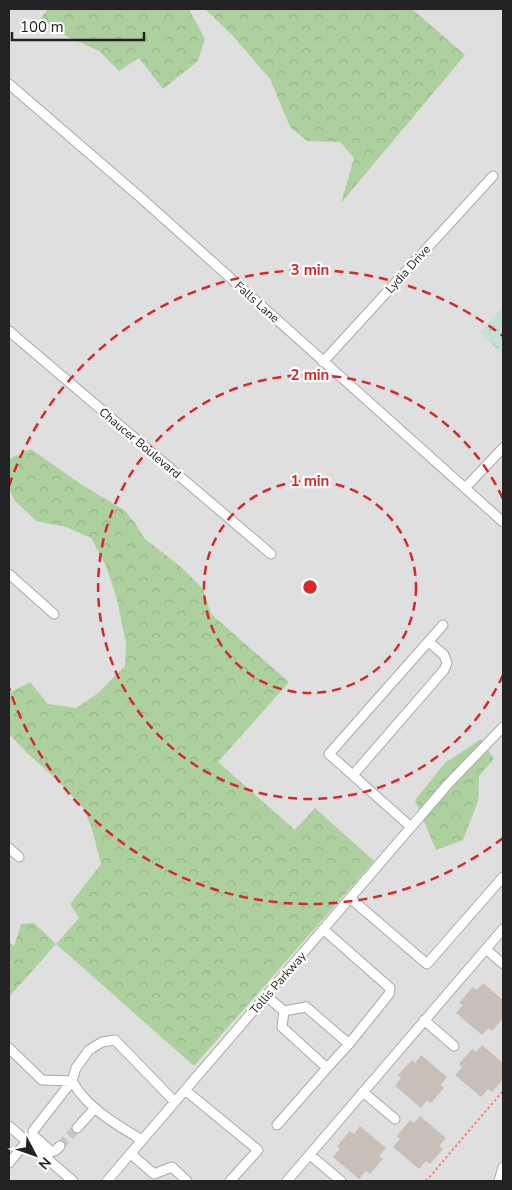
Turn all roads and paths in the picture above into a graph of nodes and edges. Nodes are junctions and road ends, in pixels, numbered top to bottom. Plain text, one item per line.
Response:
1 (9, 84) edge
2 (492, 176) dead end
3 (9, 331) edge
4 (324, 362) junction
5 (503, 448) edge
6 (465, 488) junction
7 (503, 522) edge
8 (271, 554) dead end
9 (9, 574) edge
10 (54, 614) dead end
11 (443, 625) dead end
12 (429, 642) junction
13 (503, 727) edge
14 (353, 775) junction
15 (411, 827) junction
16 (9, 848) edge
17 (19, 857) dead end
18 (503, 876) edge
19 (350, 898) junction
20 (503, 929) edge
21 (323, 930) junction
22 (486, 949) junction
23 (503, 964) edge
24 (266, 996) junction
25 (284, 1011) junction
26 (424, 1020) junction
27 (349, 1044) junction
28 (454, 1046) dead end
29 (9, 1048) edge
30 (327, 1068) junction
31 (72, 1080) junction
32 (185, 1090) junction
33 (503, 1091) edge
34 (364, 1092) junction
35 (175, 1102) junction
36 (95, 1108) junction
37 (395, 1119) dead end
38 (277, 1125) dead end
39 (9, 1126) edge
40 (77, 1128) tunnel mouth
41 (142, 1140) junction
42 (27, 1141) junction
43 (60, 1146) dead end
44 (131, 1154) junction
45 (310, 1154) junction
46 (9, 1163) edge
47 (503, 1167) edge
48 (154, 1178) edge
49 (73, 1181) edge
50 (107, 1181) edge
51 (187, 1181) edge
52 (230, 1181) edge
53 (287, 1181) edge
54 (341, 1181) edge
55 (426, 1181) edge
56 (499, 1181) edge

1 - 4 street, Falls Lane
2 - 4 street, Lydia Drive
3 - 8 street, Chaucer Boulevard
4 - 6 street, Falls Lane
5 - 6 street
6 - 7 street, Falls Lane
9 - 10 street
11 - 12 street
12 - 14 street
12 - 14 street
13 - 15 street, Tollis Parkway
14 - 15 street
15 - 19 street, Tollis Parkway
16 - 17 street
18 - 19 street
19 - 21 street, Tollis Parkway
20 - 22 street
21 - 24 street, Tollis Parkway
21 - 27 street
22 - 23 street
22 - 26 street
24 - 25 street
24 - 32 street, Tollis Parkway
25 - 27 street
25 - 30 street
26 - 28 street
26 - 34 street
27 - 30 street
29 - 31 street
30 - 38 street
31 - 35 street
31 - 36 street
31 - 43 street
32 - 35 street, Tollis Parkway
32 - 52 street
33 - 55 path
34 - 37 street
34 - 45 street
35 - 41 street, Tollis Parkway
36 - 40 street
36 - 41 street
39 - 42 street
41 - 44 street, Tollis Parkway
42 - 46 street
42 - 49 street
44 - 48 street
44 - 50 street, Tollis Parkway
45 - 53 street
45 - 54 street
47 - 56 street
48 - 51 street

